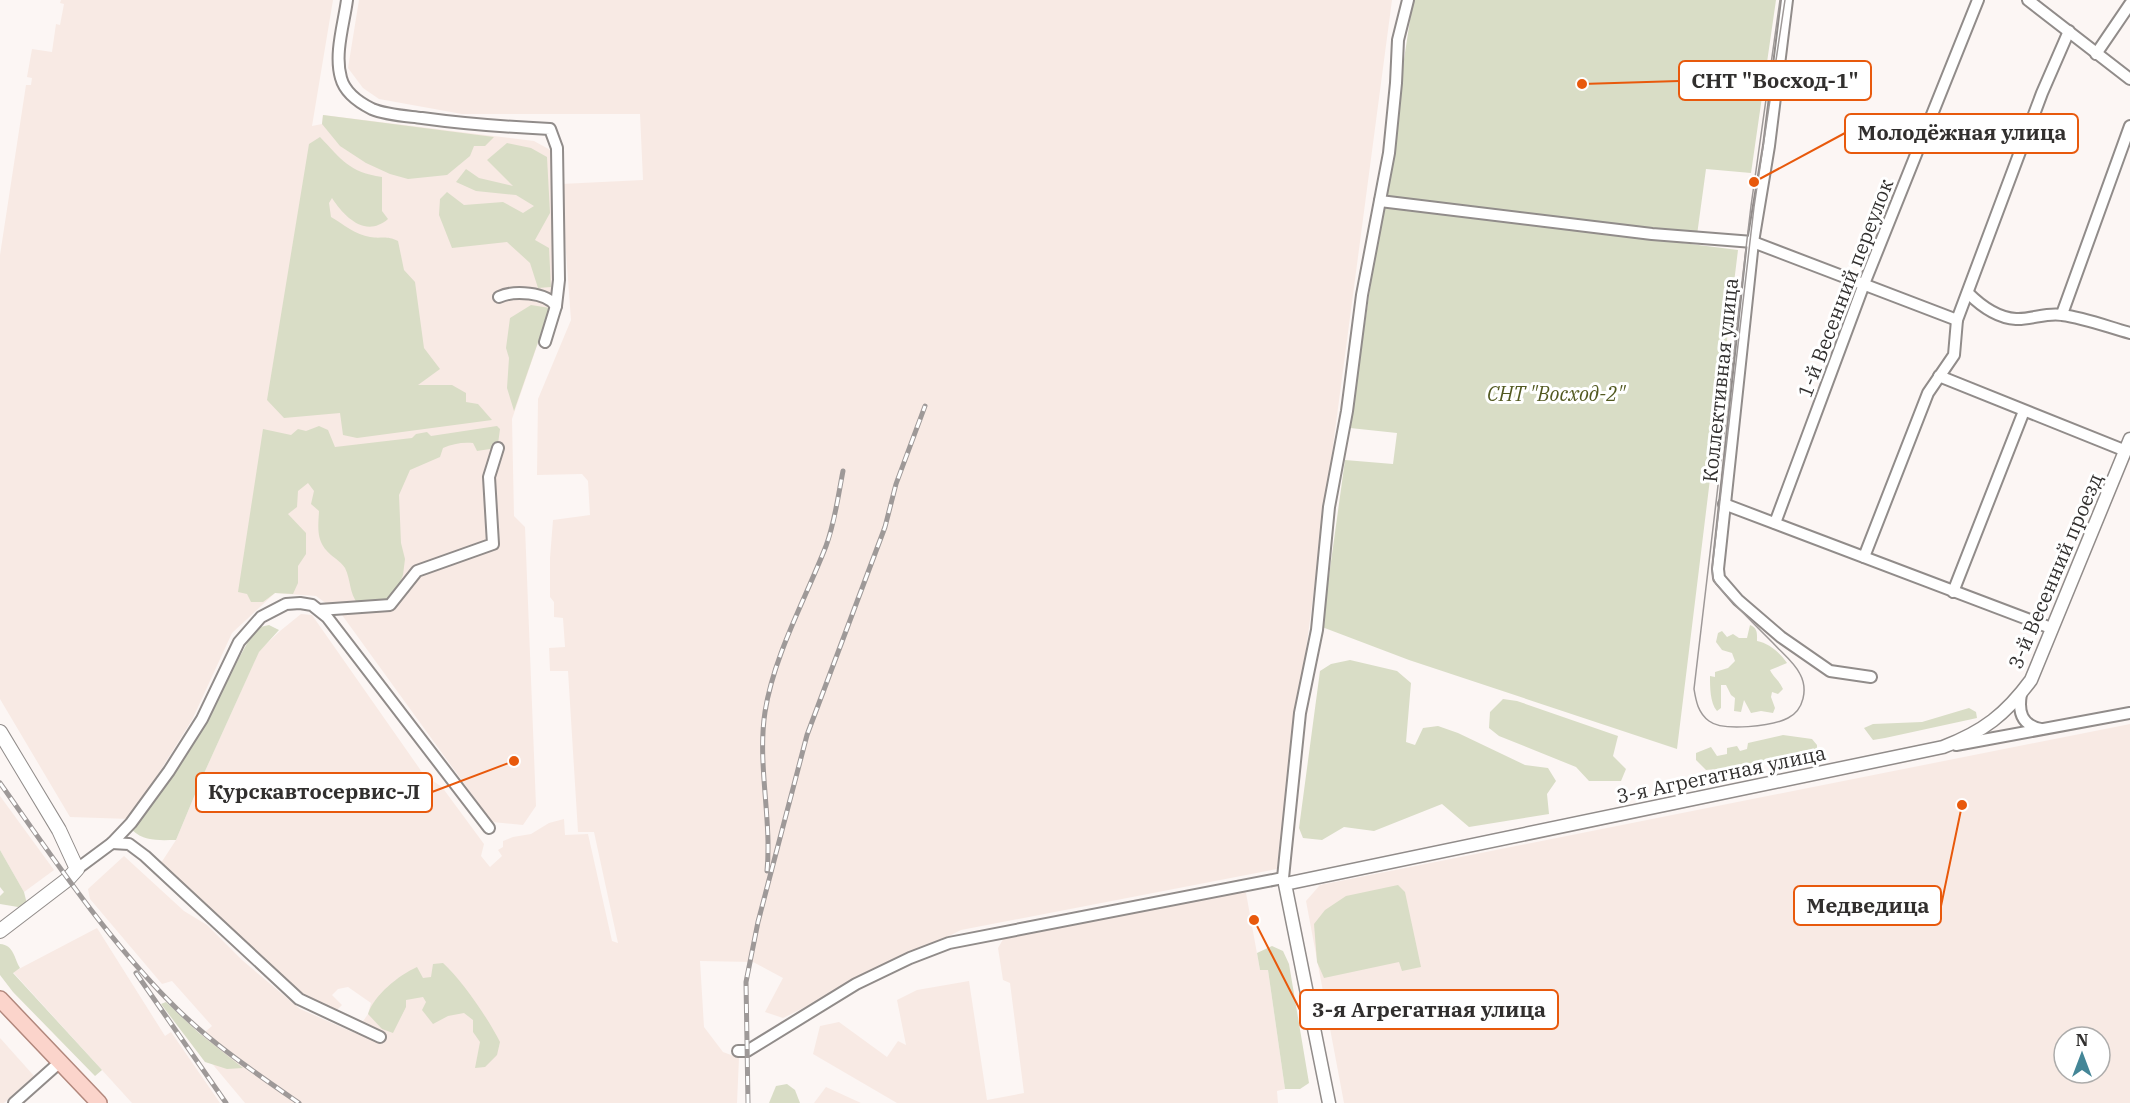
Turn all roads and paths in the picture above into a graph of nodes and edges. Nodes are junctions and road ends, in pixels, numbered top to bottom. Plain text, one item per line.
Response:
1 (348, 0) edge
2 (1408, 0) edge
3 (1787, 0) edge
4 (1978, 0) edge
5 (2028, 0) edge
6 (2130, 4) edge
7 (2069, 31) junction
8 (2096, 54) junction
9 (2130, 79) edge
10 (2130, 126) edge
11 (1380, 201) junction
12 (1753, 242) junction
13 (1864, 284) junction
14 (1968, 293) junction
15 (499, 297) dead end
16 (556, 306) junction
17 (2061, 314) junction
18 (1957, 320) junction
19 (2130, 333) edge
20 (545, 342) dead end
21 (1939, 376) junction
22 (2024, 411) junction
23 (2128, 445) edge
24 (498, 448) dead end
25 (1724, 504) junction
26 (1775, 523) junction
27 (1864, 557) junction
28 (1953, 592) junction
29 (319, 610) junction
30 (2051, 628) junction
31 (1871, 678) dead end
32 (2021, 694) junction
33 (2130, 713) edge
34 (2047, 730) junction
35 (0, 732) edge
36 (1943, 747) junction
37 (489, 828) dead end
38 (112, 843) junction
39 (77, 869) junction
40 (1284, 881) junction
41 (0, 932) edge
42 (0, 999) edge
43 (380, 1037) dead end
44 (738, 1051) dead end
45 (60, 1062) junction
46 (14, 1103) edge
47 (99, 1103) edge
48 (1329, 1103) edge

1 - 16 street
2 - 11 street
3 - 12 street, Коллективная улица
4 - 13 street, 1-й Весенний переулок
5 - 7 street
6 - 8 street
7 - 8 street
7 - 14 street
8 - 9 street
10 - 17 street
11 - 12 street
11 - 40 street
12 - 13 street
12 - 25 street, Коллективная улица
13 - 18 street
13 - 26 street, 1-й Весенний переулок
14 - 17 street
14 - 18 street
15 - 16 street
16 - 20 street
17 - 19 street
18 - 21 street
21 - 22 street
21 - 27 street
22 - 23 street
22 - 28 street
23 - 30 street, 3-й Весенний проезд
24 - 29 street
25 - 26 street
25 - 31 street, Коллективная улица
26 - 27 street
27 - 28 street
28 - 30 street
29 - 37 street
29 - 38 street
30 - 32 street, 3-й Весенний проезд
32 - 34 street
32 - 36 street, 3-й Весенний проезд
33 - 34 street, 3-я Агрегатная улица
34 - 36 street, 3-я Агрегатная улица
35 - 39 main road
36 - 40 street, 3-я Агрегатная улица
38 - 39 street
38 - 43 street
39 - 41 main road
40 - 44 street
40 - 48 street
42 - 45 main road
45 - 46 street
45 - 47 main road

